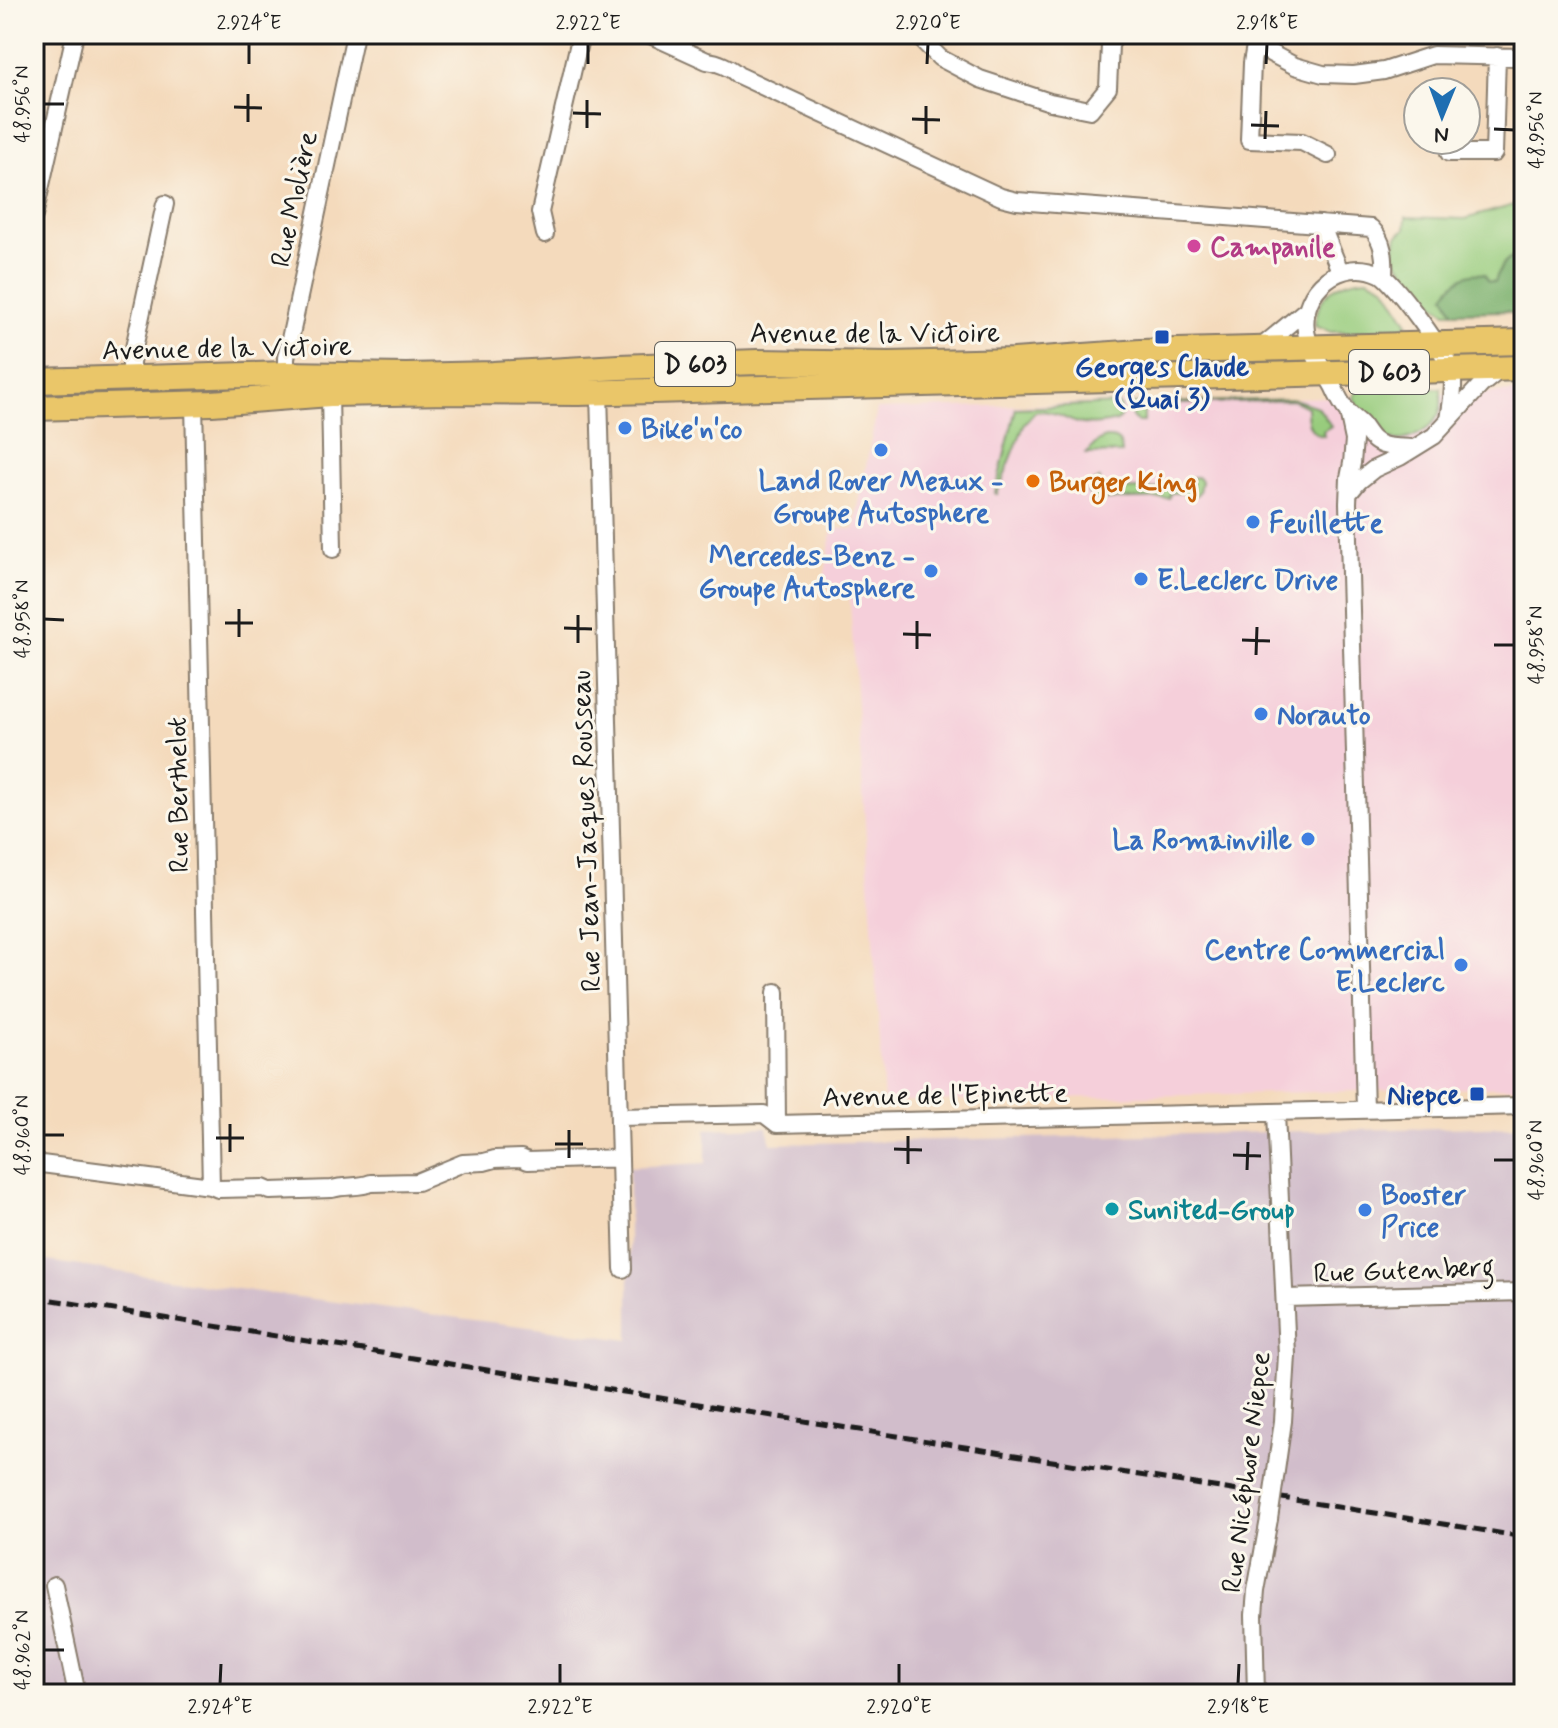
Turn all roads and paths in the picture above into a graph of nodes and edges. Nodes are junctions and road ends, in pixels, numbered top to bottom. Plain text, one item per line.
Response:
1 (75, 34) edge
2 (355, 34) edge
3 (581, 34) edge
4 (648, 34) edge
5 (916, 34) edge
6 (1116, 34) edge
7 (1253, 40) edge
8 (1497, 56) junction
9 (1520, 57) dead end
10 (1482, 153) edge
11 (1328, 155) dead end
12 (165, 204) dead end
13 (34, 216) edge
14 (1321, 224) junction
15 (545, 234) dead end
16 (1340, 271) junction
17 (1384, 276) junction
18 (1306, 310) junction
19 (1524, 342) edge
20 (1435, 344) junction
21 (1312, 348) junction
22 (1259, 349) junction
23 (1512, 369) edge
24 (1451, 370) junction
25 (286, 374) junction
26 (1326, 374) junction
27 (131, 378) junction
28 (34, 381) edge
29 (599, 392) junction
30 (330, 394) junction
31 (194, 403) junction
32 (34, 408) edge
33 (1348, 412) junction
34 (1449, 420) junction
35 (1413, 448) junction
36 (1349, 493) junction
37 (333, 549) dead end
38 (776, 992) dead end
39 (1524, 1106) edge
40 (1365, 1110) junction
41 (1276, 1113) junction
42 (619, 1117) junction
43 (777, 1124) junction
44 (620, 1158) junction
45 (34, 1163) edge
46 (211, 1186) junction
47 (623, 1269) dead end
48 (1524, 1292) edge
49 (1285, 1298) junction
50 (54, 1585) dead end
51 (77, 1694) edge
52 (1256, 1694) edge

1 - 13 street
2 - 25 street, Rue Molière
3 - 15 street
4 - 14 street
5 - 6 street
7 - 8 street
7 - 11 street
8 - 9 street
8 - 10 street
12 - 27 street
14 - 16 street
14 - 17 street
16 - 17 street
16 - 18 street
17 - 20 street
18 - 21 street
18 - 22 street
19 - 20 main road, Avenue de la Victoire / D 603
20 - 21 main road, Avenue de la Victoire / D 603
20 - 24 street
21 - 22 main road, Avenue de la Victoire / D 603
21 - 26 street
22 - 25 main road, Avenue de la Victoire / D 603
23 - 24 main road, Avenue de la Victoire / D 603
23 - 34 street
24 - 26 main road, Avenue de la Victoire / D 603
24 - 34 street
25 - 27 main road, Avenue de la Victoire / D 603
26 - 29 main road, Avenue de la Victoire / D 603
26 - 33 street
27 - 28 main road, Avenue de la Victoire / D 603
29 - 30 main road, Avenue de la Victoire / D 603
29 - 42 street, Rue Jean-Jacques Rousseau
30 - 31 main road, Avenue de la Victoire / D 603
30 - 37 street
31 - 32 main road, Avenue de la Victoire / D 603
31 - 46 street, Rue Berthelot
33 - 35 street
33 - 36 street
34 - 35 street
35 - 36 street
36 - 40 street
38 - 43 street
39 - 40 street
40 - 41 street, Avenue de l'Epinette
41 - 43 street, Avenue de l'Epinette
41 - 49 street, Rue Nicéphore Niepce
42 - 43 street, Avenue de l'Epinette
42 - 44 street, Rue Jean-Jacques Rousseau
44 - 46 street
44 - 47 street, Rue Jean-Jacques Rousseau
45 - 46 street
48 - 49 street, Rue Gutenberg
49 - 52 street, Rue Nicéphore Niepce, bridge
50 - 51 street

